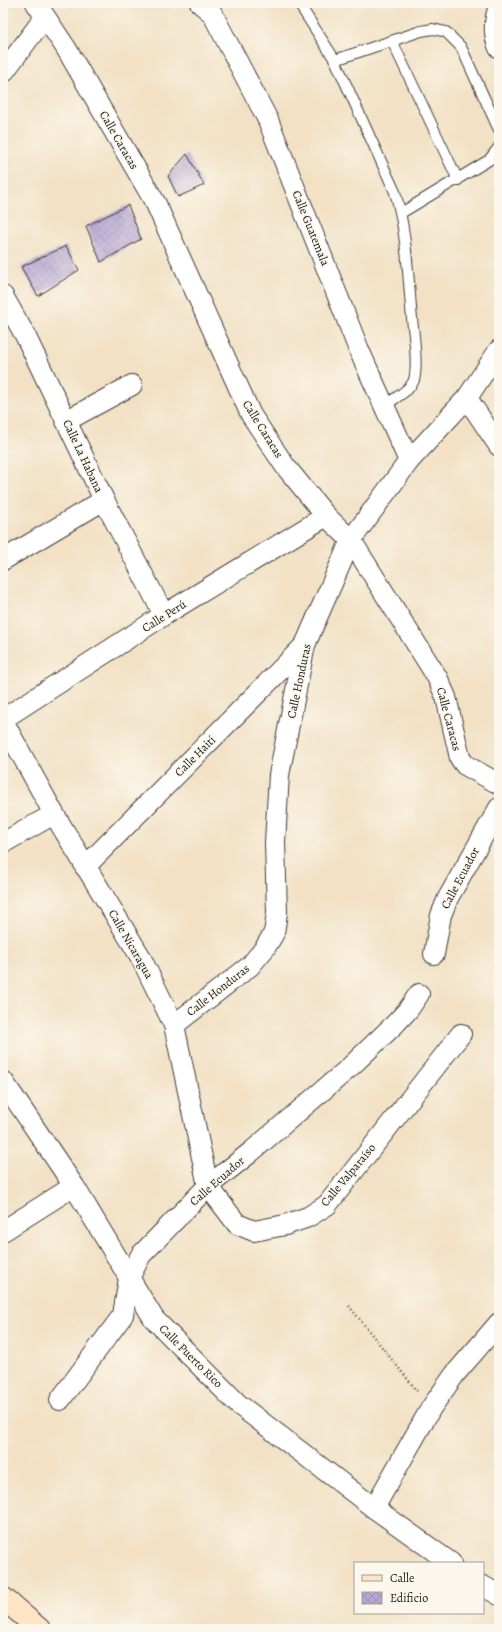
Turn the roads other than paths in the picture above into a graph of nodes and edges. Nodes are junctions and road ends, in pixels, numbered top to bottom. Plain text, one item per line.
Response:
1 (200, 3) edge
2 (300, 3) edge
3 (499, 6) edge
4 (40, 10) edge
5 (392, 41) junction
6 (499, 48) edge
7 (334, 60) junction
8 (3, 72) edge
9 (499, 130) edge
10 (499, 147) edge
11 (458, 180) junction
12 (401, 213) junction
13 (3, 296) edge
14 (499, 350) edge
15 (132, 385) dead end
16 (467, 398) junction
17 (384, 406) junction
18 (66, 421) junction
19 (499, 446) edge
20 (409, 461) junction
21 (104, 500) junction
22 (326, 516) junction
23 (351, 540) junction
24 (3, 560) edge
25 (164, 615) junction
26 (305, 645) junction
27 (3, 720) edge
28 (499, 784) edge
29 (499, 808) edge
30 (54, 814) junction
31 (3, 843) edge
32 (85, 867) junction
33 (434, 954) dead end
34 (419, 994) dead end
35 (174, 1025) junction
36 (461, 1034) dead end
37 (3, 1082) edge
38 (74, 1186) junction
39 (208, 1186) junction
40 (3, 1231) edge
41 (129, 1278) junction
42 (499, 1323) edge
43 (60, 1400) dead end
44 (374, 1508) junction
45 (450, 1562) edge
46 (484, 1587) edge
47 (499, 1595) edge
48 (3, 1598) edge
49 (39, 1629) edge

1 - 17 street, Calle Guatemala
2 - 7 lane
3 - 6 street
4 - 8 street
4 - 22 street, Calle Caracas
5 - 7 lane
5 - 9 lane
5 - 11 lane
7 - 12 lane
10 - 11 lane
11 - 12 lane
12 - 17 lane
13 - 18 street, Calle La Habana
14 - 16 street, Calle Honduras
15 - 18 street
16 - 19 street
16 - 20 street, Calle Honduras
17 - 20 street, Calle Guatemala
18 - 21 street, Calle La Habana
20 - 23 street, Calle Honduras
21 - 24 street
21 - 25 street, Calle La Habana
22 - 23 street, Calle Caracas
22 - 25 street, Calle Perú
23 - 26 street, Calle Honduras
23 - 28 street, Calle Caracas
25 - 27 street, Calle Perú
26 - 32 street, Calle Haití
26 - 35 street, Calle Honduras
27 - 30 street, Calle Nicaragua
29 - 33 street, Calle Ecuador
30 - 31 street
30 - 32 street, Calle Nicaragua
32 - 35 street, Calle Nicaragua
34 - 39 street, Calle Ecuador
35 - 39 street, Calle Nicaragua
36 - 39 street, Calle Valparaíso
37 - 38 street, Calle Puerto Rico
38 - 40 street
38 - 41 street, Calle Puerto Rico
39 - 41 street, Calle Ecuador
41 - 43 street, Calle Ecuador
41 - 44 street, Calle Puerto Rico
42 - 44 street
44 - 45 street, Calle Puerto Rico
46 - 47 street
48 - 49 street

